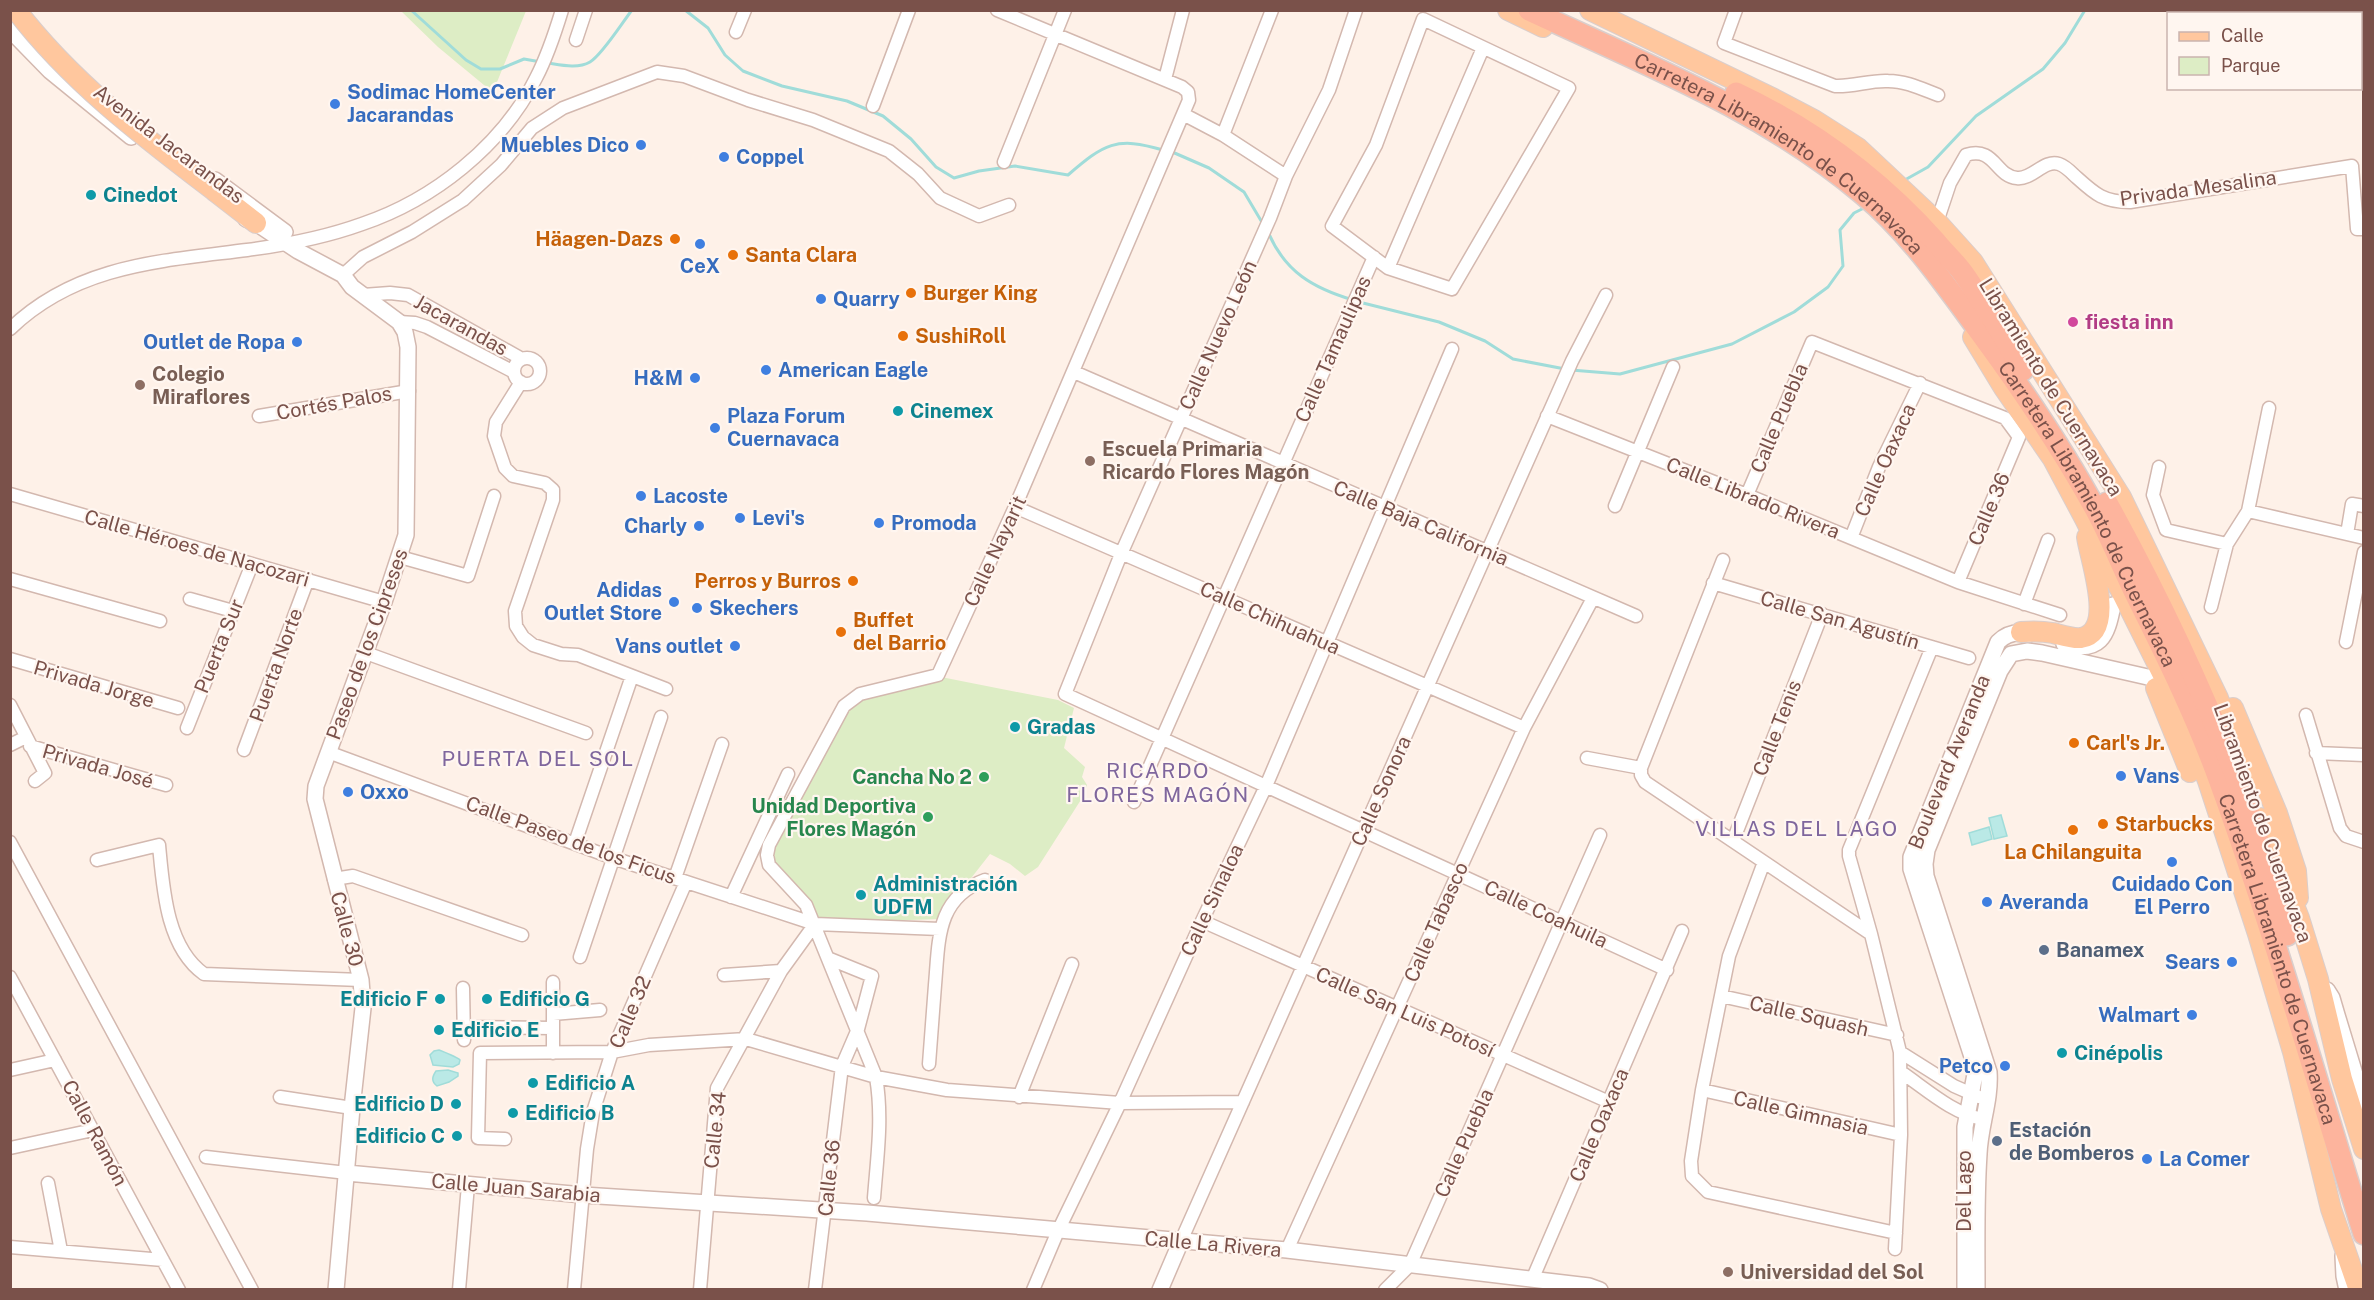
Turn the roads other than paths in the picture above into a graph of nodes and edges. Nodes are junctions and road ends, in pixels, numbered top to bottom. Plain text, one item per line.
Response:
1 (15, 10) edge
2 (562, 10) edge
3 (586, 10) edge
4 (745, 10) edge
5 (909, 10) edge
6 (997, 10) edge
7 (1065, 10) edge
8 (1183, 10) edge
9 (1272, 10) edge
10 (1356, 10) edge
11 (1508, 10) edge
12 (1529, 10) edge
13 (1555, 10) edge
14 (1590, 10) edge
15 (1736, 10) edge
16 (10, 30) edge
17 (736, 32) dead end
18 (1056, 34) junction
19 (576, 40) dead end
20 (1483, 48) junction
21 (65, 62) junction
22 (53, 75) junction
23 (1165, 79) junction
24 (1938, 95) dead end
25 (873, 105) dead end
26 (1183, 114) junction
27 (1223, 135) junction
28 (1004, 162) dead end
29 (2358, 169) edge
30 (1286, 176) junction
31 (1873, 189) junction
32 (1908, 203) junction
33 (1009, 205) dead end
34 (1879, 214) junction
35 (1937, 222) junction
36 (256, 223) junction
37 (2364, 229) edge
38 (293, 245) junction
39 (1374, 257) junction
40 (1388, 268) junction
41 (344, 275) junction
42 (363, 295) junction
43 (1606, 295) dead end
44 (399, 322) junction
45 (10, 329) edge
46 (1452, 349) dead end
47 (522, 359) junction
48 (1673, 367) dead end
49 (1074, 372) junction
50 (517, 377) junction
51 (1920, 383) junction
52 (409, 391) junction
53 (2269, 408) dead end
54 (260, 416) dead end
55 (1547, 417) junction
56 (1181, 419) junction
57 (1637, 451) junction
58 (1282, 463) junction
59 (2159, 467) dead end
60 (10, 494) edge
61 (1747, 495) junction
62 (494, 496) dead end
63 (1615, 506) dead end
64 (2364, 506) edge
65 (1015, 507) junction
66 (1386, 508) junction
67 (2248, 511) junction
68 (2085, 519) junction
69 (2347, 534) junction
70 (1851, 538) junction
71 (2364, 538) edge
72 (2048, 540) dead end
73 (2227, 544) junction
74 (2154, 546) dead end
75 (1487, 552) junction
76 (2364, 552) edge
77 (1121, 554) junction
78 (400, 557) junction
79 (1723, 560) dead end
80 (252, 564) junction
81 (2102, 577) dead end
82 (10, 579) edge
83 (308, 579) junction
84 (1959, 582) junction
85 (1713, 583) junction
86 (1223, 598) junction
87 (1593, 598) junction
88 (190, 599) dead end
89 (384, 602) junction
90 (2024, 604) junction
91 (2113, 605) junction
92 (2211, 607) dead end
93 (233, 611) junction
94 (1822, 614) junction
95 (2060, 615) dead end
96 (1636, 616) dead end
97 (160, 621) dead end
98 (2021, 632) junction
99 (2346, 642) dead end
100 (1328, 644) junction
101 (2043, 646) junction
102 (1932, 647) junction
103 (366, 653) junction
104 (1968, 658) dead end
105 (10, 659) edge
106 (632, 676) junction
107 (2152, 678) junction
108 (1427, 687) junction
109 (666, 689) dead end
110 (1065, 694) joint
111 (10, 705) edge
112 (178, 708) dead end
113 (2306, 716) dead end
114 (661, 717) dead end
115 (187, 728) dead end
116 (1524, 728) junction
117 (586, 732) dead end
118 (1161, 738) junction
119 (28, 742) junction
120 (722, 744) dead end
121 (10, 745) edge
122 (244, 750) dead end
123 (328, 752) junction
124 (2316, 753) junction
125 (2364, 755) edge
126 (1587, 758) dead end
127 (1641, 768) junction
128 (788, 774) dead end
129 (35, 781) dead end
130 (166, 785) dead end
131 (1266, 786) junction
132 (1134, 802) dead end
133 (1939, 802) junction
134 (1363, 831) junction
135 (1600, 836) dead end
136 (1733, 841) junction
137 (10, 842) edge
138 (2364, 842) edge
139 (575, 843) junction
140 (614, 858) junction
141 (97, 860) dead end
142 (1764, 862) junction
143 (1458, 874) junction
144 (334, 879) junction
145 (985, 879) dead end
146 (680, 880) junction
147 (731, 897) junction
148 (2299, 918) junction
149 (1202, 921) junction
150 (1562, 922) junction
151 (815, 924) junction
152 (940, 929) junction
153 (1682, 931) dead end
154 (1871, 934) junction
155 (2258, 934) junction
156 (522, 935) dead end
157 (580, 957) dead end
158 (830, 959) junction
159 (1072, 964) dead end
160 (1303, 966) junction
161 (1667, 970) junction
162 (781, 972) junction
163 (724, 975) dead end
164 (10, 977) edge
165 (2318, 979) junction
166 (361, 980) junction
167 (553, 982) dead end
168 (463, 988) dead end
169 (14, 992) edge
170 (1721, 996) junction
171 (1960, 1000) junction
172 (1397, 1008) junction
173 (600, 1010) dead end
174 (553, 1014) junction
175 (553, 1028) junction
176 (858, 1029) junction
177 (1897, 1035) junction
178 (746, 1039) junction
179 (612, 1052) junction
180 (1900, 1052) junction
181 (553, 1053) junction
182 (1503, 1055) junction
183 (55, 1060) junction
184 (929, 1064) dead end
185 (842, 1066) junction
186 (10, 1070) edge
187 (1901, 1072) junction
188 (876, 1077) junction
189 (1701, 1090) junction
190 (1972, 1093) junction
191 (280, 1097) dead end
192 (1019, 1097) junction
193 (1243, 1102) junction
194 (1609, 1102) junction
195 (1120, 1103) junction
196 (1988, 1103) junction
197 (2364, 1104) edge
198 (352, 1108) junction
199 (1966, 1115) junction
200 (1983, 1119) junction
201 (93, 1130) junction
202 (1901, 1135) junction
203 (505, 1138) dead end
204 (10, 1148) edge
205 (2364, 1149) edge
206 (1971, 1151) junction
207 (206, 1157) dead end
208 (347, 1173) junction
209 (48, 1183) dead end
210 (468, 1185) junction
211 (2364, 1187) edge
212 (583, 1195) junction
213 (874, 1198) dead end
214 (708, 1202) junction
215 (826, 1210) junction
216 (1058, 1231) junction
217 (1896, 1233) junction
218 (2364, 1234) edge
219 (1181, 1241) junction
220 (2343, 1244) junction
221 (10, 1248) edge
222 (1895, 1249) dead end
223 (1287, 1250) junction
224 (61, 1251) junction
225 (163, 1260) junction
226 (1410, 1265) junction
227 (1533, 1280) junction
228 (179, 1290) edge
229 (252, 1290) edge
230 (336, 1290) edge
231 (459, 1290) edge
232 (574, 1290) edge
233 (700, 1290) edge
234 (815, 1290) edge
235 (1033, 1290) edge
236 (1160, 1290) edge
237 (1385, 1290) edge
238 (1600, 1290) edge
239 (1965, 1290) edge
240 (1977, 1290) edge
241 (2347, 1290) edge
242 (2359, 1290) edge

1 - 21 street, Avenida Jacarandas
1 - 36 main road, bridge
2 - 38 street
3 - 19 street
4 - 17 street
5 - 25 street
6 - 18 street
7 - 18 street
8 - 23 street
9 - 27 street
10 - 30 street, Calle Nuevo León
11 - 31 main road
12 - 31 highway, Carretera Libramiento de Cuernavaca
13 - 31 highway, Carretera Libramiento de Cuernavaca
14 - 31 main road
15 - 24 street
16 - 22 street, Avenida Jacarandas
18 - 23 street
18 - 28 street
20 - 39 street, Calle Tamaulipas
20 - 40 street
20 - 40 street, Calle Tamaulipas
21 - 22 street
21 - 38 street, Avenida Jacarandas
22 - 36 street, Avenida Jacarandas
23 - 26 street, Calle Nayarit
26 - 27 street
26 - 49 street, Calle Nayarit
27 - 30 street
29 - 35 street, Privada Mesalina
29 - 37 street, Privada Mesalina
30 - 56 street, Calle Nuevo León
31 - 32 highway, Carretera Libramiento de Cuernavaca
31 - 34 highway, Carretera Libramiento de Cuernavaca
32 - 35 main road, Libramiento de Cuernavaca
32 - 211 highway, Carretera Libramiento de Cuernavaca
33 - 41 street
34 - 68 main road, Libramiento de Cuernavaca
34 - 218 highway, Carretera Libramiento de Cuernavaca
35 - 148 main road, Libramiento de Cuernavaca
36 - 38 street, Avenida Jacarandas
38 - 41 street, Avenida Jacarandas
38 - 45 street
39 - 40 street, Calle Tamaulipas
39 - 58 street, Calle Tamaulipas
41 - 42 street, Avenida Jacarandas
42 - 44 street, Avenida Jacarandas
42 - 47 street, Jacarandas
43 - 55 street, Calle Sonora
44 - 50 street, Jacarandas
44 - 52 street, Paseo de los Cipreses
46 - 66 street, Calle Sinaloa
47 - 50 street
47 - 50 street
48 - 57 street
49 - 56 street, Calle Baja California
49 - 65 street, Calle Nayarit
50 - 106 street
51 - 61 street, Calle Puebla
51 - 70 street, Calle Oaxaca
51 - 84 street, Calle 36
52 - 54 street, Cortés Palos
52 - 78 street, Paseo de los Cipreses
53 - 67 street
55 - 57 street, Calle Librado Rivera
55 - 75 street, Calle Sonora
56 - 58 street, Calle Baja California
56 - 77 street, Calle Nuevo León
57 - 61 street, Calle Librado Rivera
57 - 63 street
58 - 66 street, Calle Baja California
58 - 86 street, Calle Tamaulipas
59 - 73 street
60 - 80 street, Calle Héroes de Nacozari
61 - 70 street, Calle Librado Rivera
62 - 78 street
64 - 69 street
65 - 77 street, Calle Chihuahua
65 - 151 street, Calle Nayarit
66 - 75 street, Calle Baja California
66 - 100 street, Calle Sinaloa
67 - 69 street
67 - 73 street
68 - 98 main road
68 - 155 main road, Libramiento de Cuernavaca
69 - 71 street
70 - 84 street, Calle Librado Rivera
72 - 90 street
73 - 92 street
74 - 148 main road
75 - 87 street, Calle Baja California
75 - 108 street, Calle Sonora
76 - 99 street
77 - 86 street, Calle Chihuahua
77 - 110 street, Calle Nuevo León
78 - 89 street, Paseo de los Cipreses
79 - 85 street
80 - 83 street, Calle Héroes de Nacozari
80 - 93 street, Puerta Sur
81 - 91 main road
82 - 97 street
83 - 89 street, Calle Héroes de Nacozari
83 - 122 street, Puerta Norte
84 - 90 street, Calle Librado Rivera
85 - 94 street, Calle San Agustín
85 - 127 street
86 - 100 street, Calle Chihuahua
86 - 118 street, Calle Tamaulipas
87 - 96 street, Calle Baja California
87 - 116 street, Calle Tabasco
88 - 93 street
89 - 103 street, Paseo de los Cipreses
90 - 95 street, Calle Librado Rivera
91 - 101 street, Boulevard Averanda
91 - 107 main road
93 - 115 street, Puerta Sur
94 - 102 street, Calle San Agustín
94 - 136 street, Calle Tenis
98 - 101 street, Boulevard Averanda
98 - 133 street, Boulevard Averanda
100 - 108 street, Calle Chihuahua
100 - 131 street, Calle Sinaloa
101 - 107 street, Boulevard Averanda
101 - 133 street, Boulevard Averanda
102 - 104 street
102 - 154 street, Calle San Agustín
103 - 117 street
103 - 123 street, Paseo de los Cipreses
105 - 112 street, Privada Jorge
106 - 109 street
106 - 139 street
107 - 155 main road
108 - 116 street, Calle Chihuahua
108 - 134 street, Calle Sonora
110 - 118 street, Calle Coahuila
111 - 119 street
113 - 124 street
114 - 140 street
116 - 143 street, Calle Tabasco
118 - 131 street, Calle Coahuila
118 - 132 street, Calle Tamaulipas
119 - 121 street
119 - 129 street
119 - 130 street, Privada José
120 - 146 street, Calle 32
123 - 139 street, Calle Paseo de los Ficus
123 - 144 street, Calle 30
124 - 125 street
124 - 138 street
126 - 127 street
127 - 136 street
128 - 147 street
131 - 134 street, Calle Coahuila
131 - 149 street, Calle Sinaloa
133 - 171 street, Boulevard Averanda
134 - 143 street, Calle Coahuila
134 - 160 street, Calle Sonora
135 - 150 street, Calle Puebla
136 - 142 street
137 - 229 street
139 - 140 street, Calle Paseo de los Ficus
140 - 146 street, Calle Paseo de los Ficus
140 - 157 street
141 - 166 street
142 - 154 street
142 - 170 street
143 - 150 street, Calle Coahuila
143 - 172 street, Calle Tabasco
144 - 156 street
144 - 166 street, Calle 30
145 - 152 street
146 - 147 street, Calle Paseo de los Ficus
146 - 179 street, Calle 32
147 - 151 street, Calle Paseo de los Ficus
148 - 165 main road, Libramiento de Cuernavaca
149 - 160 street, Calle San Luis Potosí
149 - 195 street, Calle Sinaloa
150 - 161 street, Calle Coahuila
150 - 182 street, Calle Puebla
151 - 152 street, Calle Paseo de los Ficus
151 - 158 street
151 - 162 street, Calle 34
152 - 184 street
153 - 161 street, Calle Oaxaca
154 - 177 street, Calle San Agustín
155 - 220 main road, Libramiento de Cuernavaca
158 - 176 street
158 - 176 street, Calle 36
159 - 192 street
160 - 172 street, Calle San Luis Potosí
160 - 193 street, Calle Sonora
161 - 194 street, Calle Oaxaca
162 - 163 street
162 - 178 street, Calle 34
164 - 169 street, Calle Ramón
165 - 197 street
165 - 205 main road, Libramiento de Cuernavaca
166 - 198 street, Calle 30
167 - 174 street
168 - 175 street
169 - 183 street, Calle Ramón
170 - 177 street, Calle Squash
170 - 189 street
171 - 190 street, Boulevard Averanda
171 - 196 street, Boulevard Averanda
172 - 182 street, Calle San Luis Potosí
172 - 223 street, Calle Tabasco
173 - 174 street
174 - 175 street
175 - 181 street
176 - 185 street, Calle 36
176 - 188 street
177 - 180 street, Calle San Agustín
178 - 179 street
178 - 185 street
178 - 214 street, Calle 34
179 - 181 street
179 - 212 street, Calle 32
180 - 187 street, Calle San Agustín
180 - 190 street
181 - 203 street
182 - 194 street, Calle San Luis Potosí
182 - 226 street, Calle Puebla
183 - 186 street
183 - 201 street, Calle Ramón
185 - 188 street
185 - 215 street, Calle 36
187 - 199 street
187 - 202 street, Calle San Agustín
188 - 192 street
188 - 213 street
189 - 202 street, Calle Gimnasia
189 - 217 street
190 - 196 street
190 - 199 street, Del Lago
191 - 198 street
192 - 195 street
193 - 195 street
193 - 219 street, Calle Sonora
194 - 227 street, Calle Oaxaca
195 - 216 street, Calle Sinaloa
196 - 200 street, Del Lago
198 - 208 street, Calle 30
199 - 200 street
199 - 206 street, Del Lago
200 - 206 street, Del Lago
201 - 204 street
201 - 225 street, Calle Ramón
202 - 217 street, Calle San Agustín
206 - 239 street, Del Lago
206 - 240 street, Del Lago
207 - 208 street, Calle Juan Sarabia
208 - 210 street, Calle Juan Sarabia
208 - 230 street, Calle 30
209 - 224 street
210 - 212 street, Calle Juan Sarabia
210 - 231 street
212 - 214 street, Calle Juan Sarabia
212 - 232 street, Calle 32
214 - 215 street, Calle Juan Sarabia
214 - 233 street, Calle 34
215 - 216 street, Calle La Rivera
215 - 234 street, Calle 36
216 - 219 street, Calle La Rivera
216 - 235 street, Calle Sinaloa
217 - 222 street, Calle San Agustín
219 - 223 street, Calle La Rivera
219 - 236 street, Calle Sonora
220 - 241 street
220 - 242 main road, Libramiento de Cuernavaca
221 - 224 street
223 - 226 street, Calle La Rivera
224 - 225 street
225 - 228 street, Calle Ramón
226 - 227 street, Calle La Rivera
226 - 237 street
227 - 238 street, Calle La Rivera

